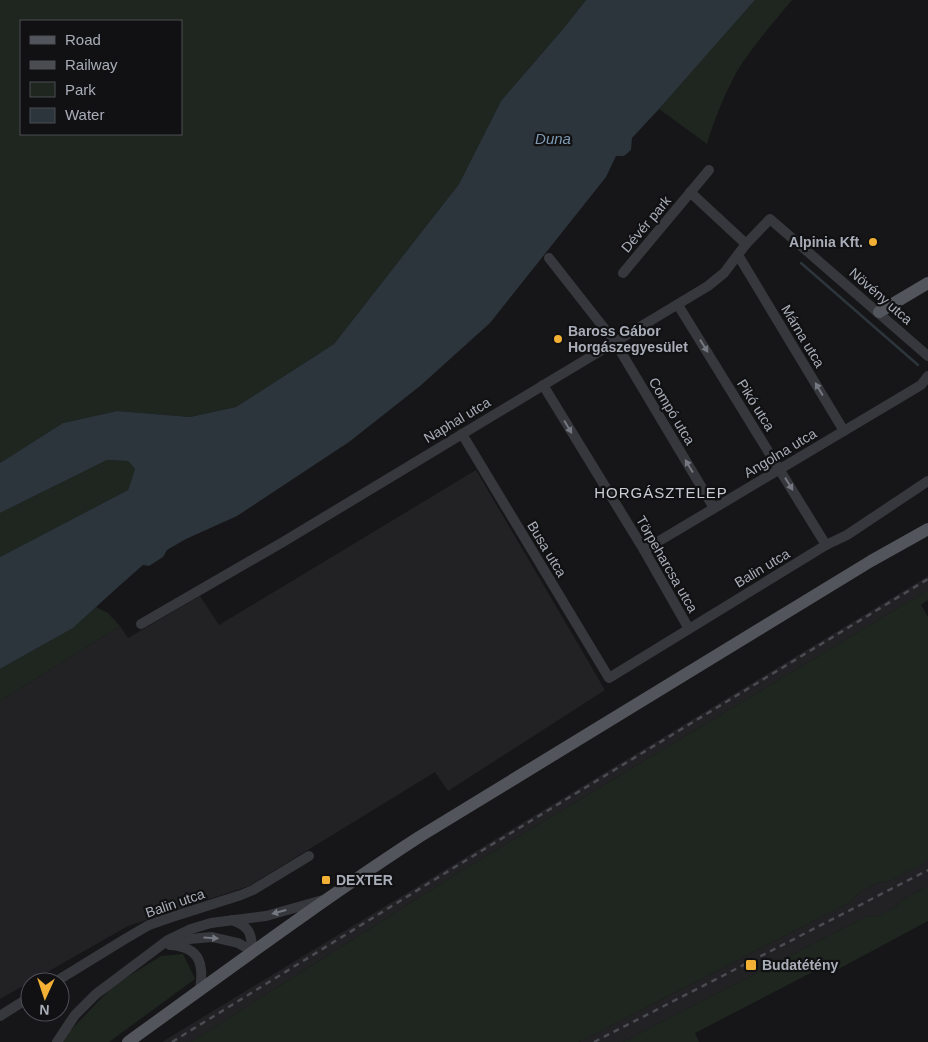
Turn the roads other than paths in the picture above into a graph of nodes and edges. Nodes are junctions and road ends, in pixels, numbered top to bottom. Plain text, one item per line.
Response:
1 (709, 170) dead end
2 (690, 192) junction
3 (770, 219) joint
4 (746, 244) junction
5 (738, 255) junction
6 (549, 258) dead end
7 (623, 273) dead end
8 (928, 283) edge
9 (678, 304) junction
10 (879, 312) junction
11 (615, 342) junction
12 (928, 356) edge
13 (928, 376) edge
14 (543, 385) junction
15 (924, 388) edge
16 (844, 431) junction
17 (462, 434) junction
18 (780, 469) junction
19 (928, 482) edge
20 (714, 508) junction
21 (928, 523) edge
22 (928, 529) edge
23 (826, 545) junction
24 (644, 550) junction
25 (870, 561) junction
26 (141, 624) dead end
27 (689, 629) junction
28 (609, 678) joint
29 (309, 856) dead end
30 (326, 899) junction
31 (231, 920) junction
32 (169, 945) junction
33 (252, 951) junction
34 (146, 956) junction
35 (70, 972) edge
36 (200, 990) junction
37 (20, 1003) edge
38 (0, 1016) edge
39 (57, 1042) edge
40 (128, 1042) edge

1 - 2 street, Dévér park
2 - 4 street, Dévér park
2 - 7 street, Dévér park
3 - 4 street, Naphal utca
3 - 10 street, Növény utca
4 - 5 street, Naphal utca
5 - 9 street, Naphal utca
16 -> 5 street, Márna utca
6 - 11 street, Compó utca
8 - 10 main road
9 - 11 street, Naphal utca
9 -> 18 street, Pikó utca
10 - 12 street, Növény utca
11 - 14 street, Naphal utca
20 -> 11 street, Compó utca
13 - 15 street, Angolna utca
14 - 17 street, Naphal utca
14 -> 24 street, Törpeharcsa utca
15 - 16 street, Angolna utca
16 - 18 street, Angolna utca
17 - 26 street, Naphal utca
17 - 28 street, Busa utca
18 - 20 street, Angolna utca
18 -> 23 street, Pikó utca
19 - 23 street, Balin utca
20 - 24 street, Angolna utca
21 - 25 main road
22 - 25 main road
23 - 27 street, Balin utca
24 - 27 street, Törpeharcsa utca
25 - 30 main road
27 - 28 street, Balin utca
29 - 35 street, Balin utca
30 -> 31 street
30 - 33 main road
31 - 33 street
31 - 34 street
32 -> 33 street
32 - 34 street
32 - 36 street
33 - 36 main road
34 - 39 street
36 - 40 main road
37 - 38 street

